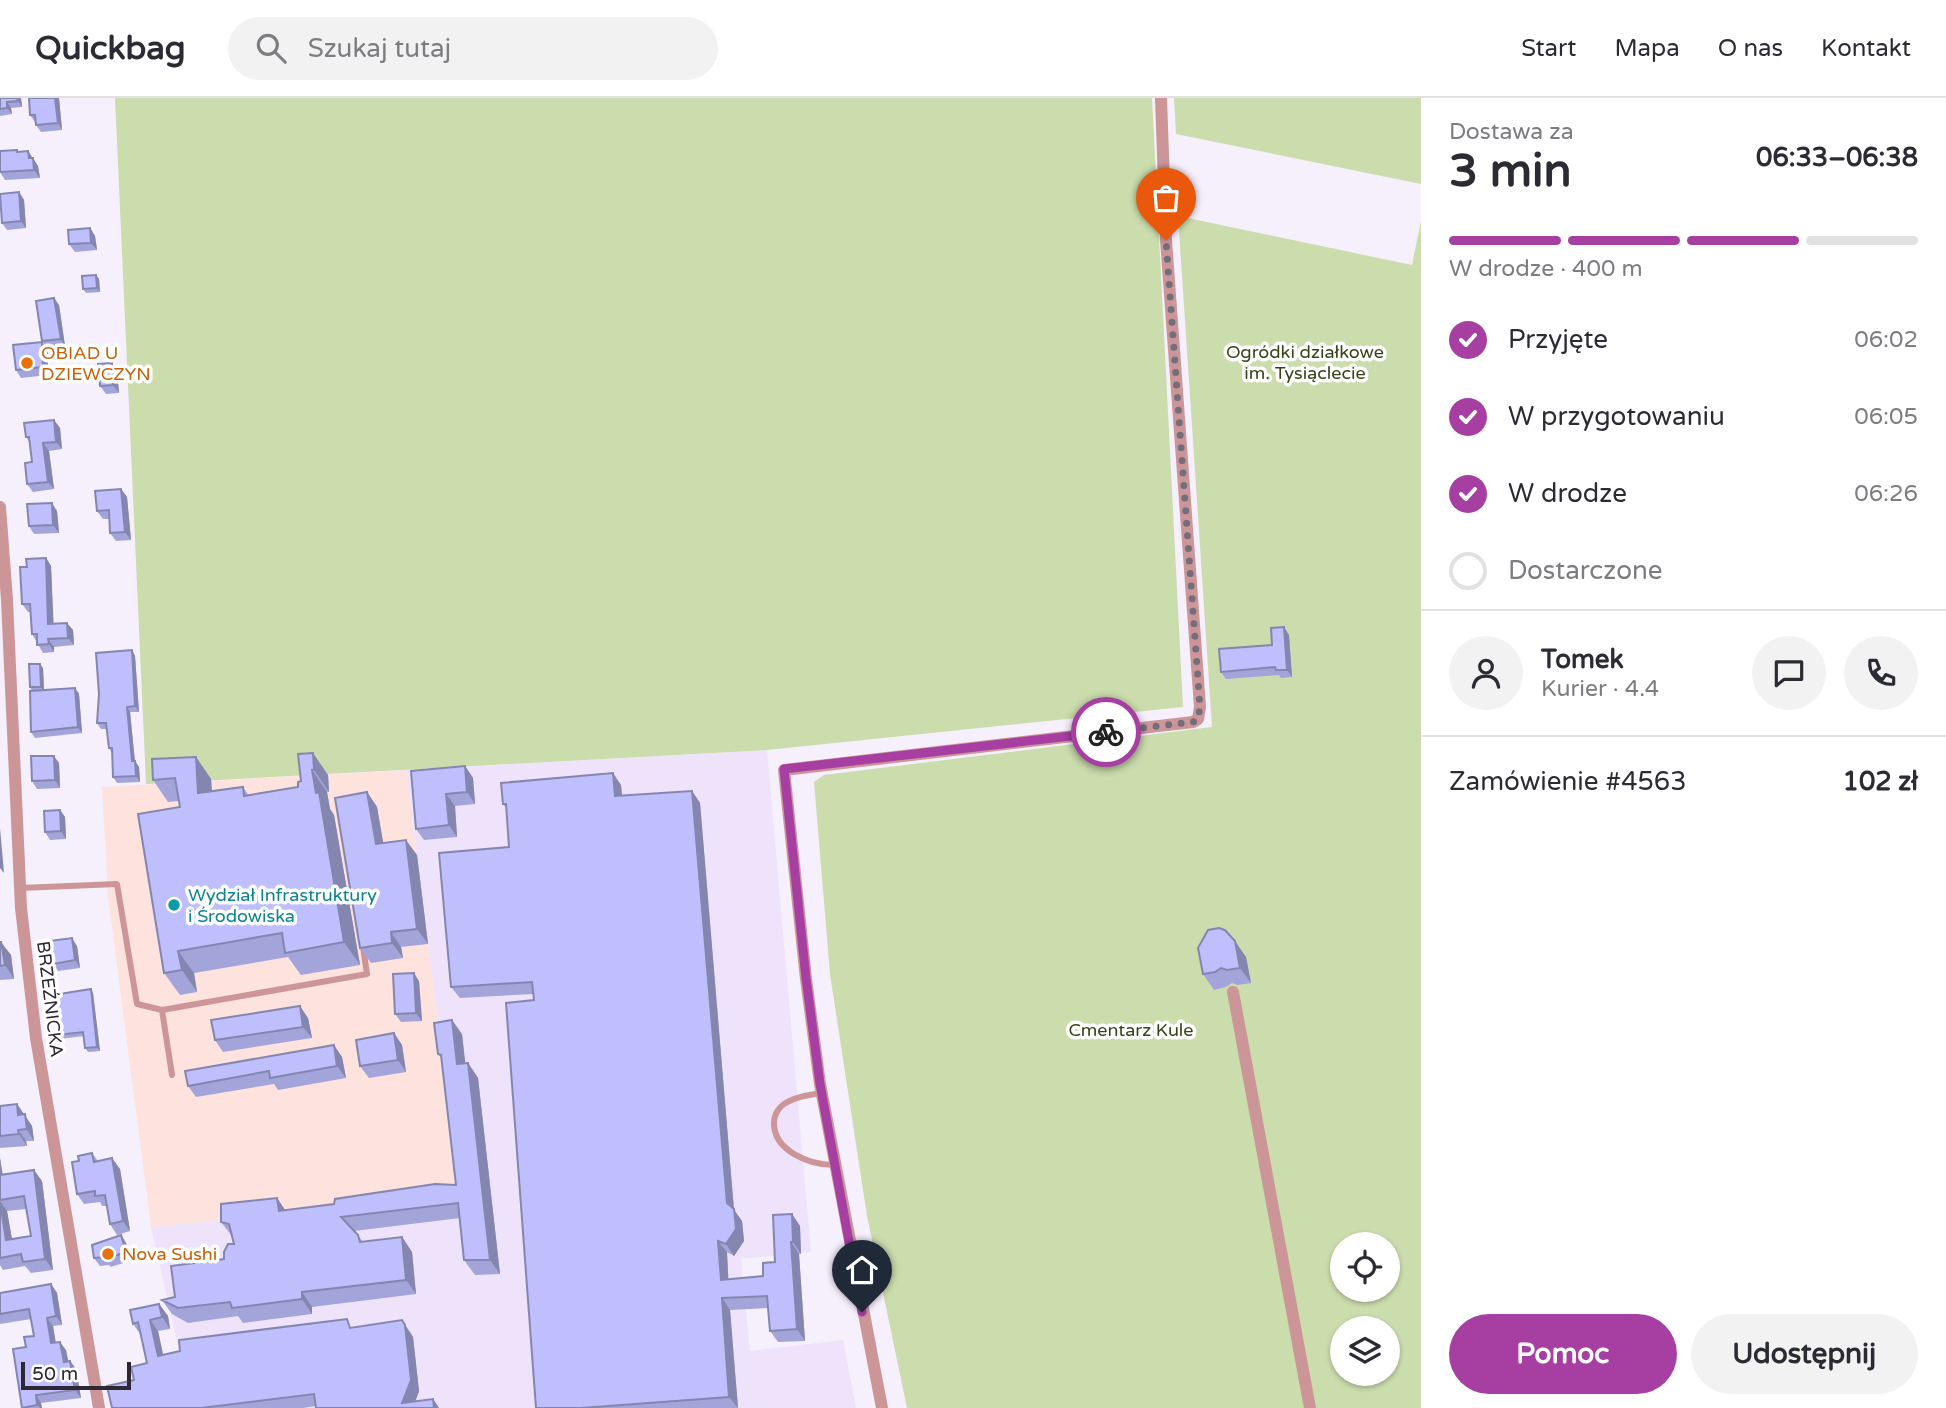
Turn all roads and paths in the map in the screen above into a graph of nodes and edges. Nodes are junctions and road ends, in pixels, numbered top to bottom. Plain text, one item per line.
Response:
1 (1161, 98) edge
2 (0, 507) edge
3 (4, 651) edge
4 (20, 888) junction
5 (361, 934) edge
6 (1233, 992) dead end
7 (162, 1010) junction
8 (172, 1075) dead end
9 (821, 1093) junction
10 (834, 1165) junction
11 (99, 1408) edge
12 (882, 1408) edge
13 (1310, 1408) edge

1 - 9 street
2 - 3 street, BRZEŹNICKA
3 - 4 street, BRZEŹNICKA
4 - 7 lane
4 - 11 street, BRZEŹNICKA
5 - 7 lane
6 - 13 street
7 - 8 lane
9 - 10 street
9 - 10 lane
10 - 12 street

